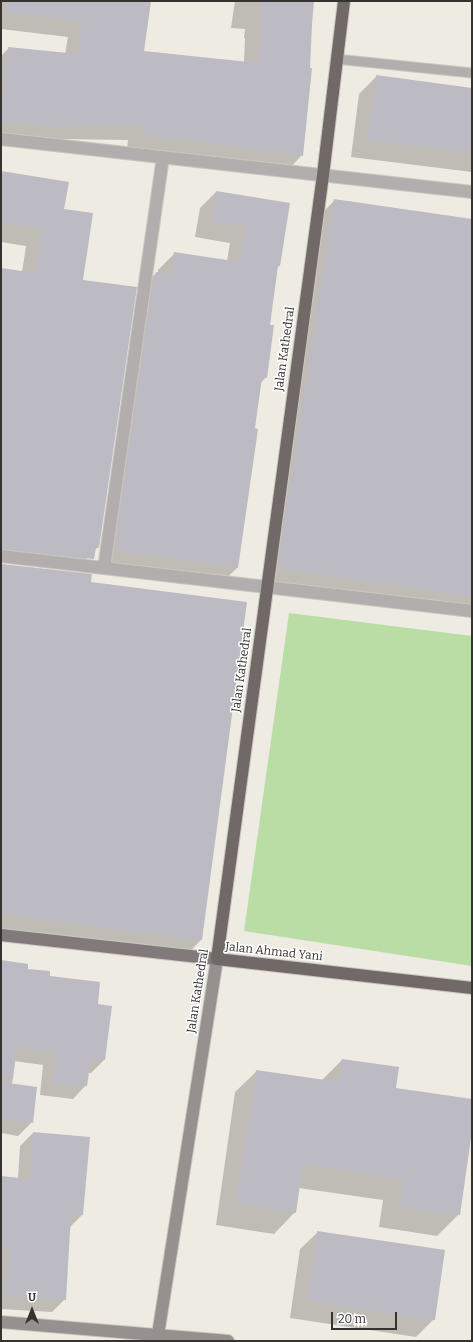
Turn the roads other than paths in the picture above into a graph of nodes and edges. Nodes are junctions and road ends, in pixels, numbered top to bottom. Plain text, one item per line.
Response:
1 (344, 1) edge
2 (336, 59) junction
3 (472, 73) edge
4 (1, 139) edge
5 (163, 157) junction
6 (322, 175) junction
7 (472, 192) edge
8 (1, 556) edge
9 (104, 568) junction
10 (267, 587) junction
11 (472, 611) edge
12 (1, 935) edge
13 (217, 959) junction
14 (472, 988) edge
15 (1, 1322) edge
16 (158, 1338) edge
17 (228, 1341) edge

1 - 2 highway, Jalan Kathedral
2 - 3 lane
2 - 6 highway, Jalan Kathedral
4 - 5 street
5 - 6 street
5 - 9 street
6 - 7 street
6 - 10 highway, Jalan Kathedral
8 - 9 street
9 - 10 street
10 - 11 street
10 - 13 highway, Jalan Kathedral
12 - 13 main road, Jalan Ahmad Yani
13 - 14 highway, Jalan Ahmad Yani
13 - 16 street, Jalan Kathedral
15 - 16 street
16 - 17 street

